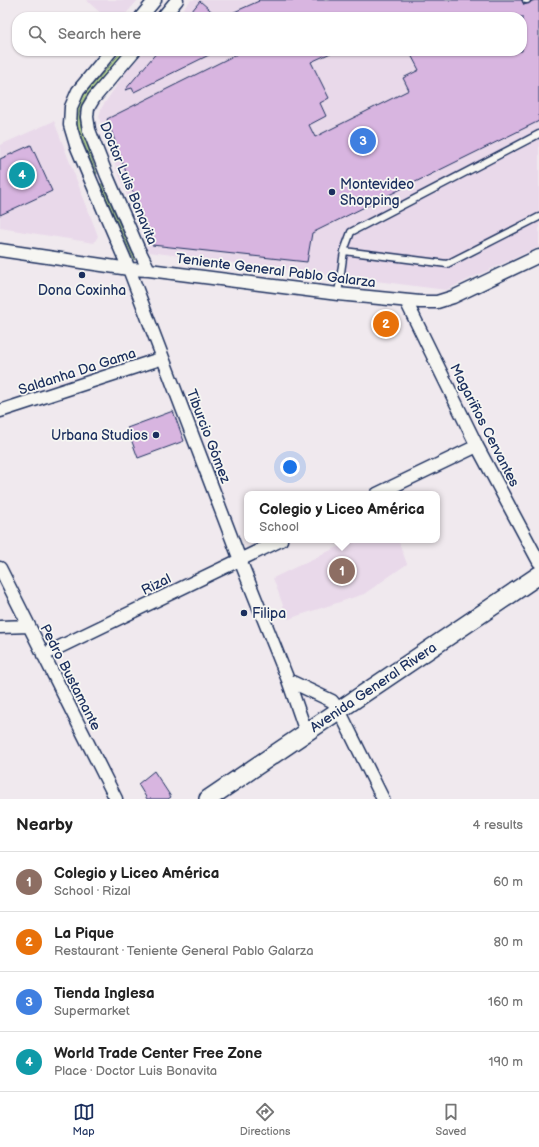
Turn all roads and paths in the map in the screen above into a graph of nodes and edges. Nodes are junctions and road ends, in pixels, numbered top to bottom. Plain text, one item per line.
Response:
1 (155, 0) edge
2 (177, 0) edge
3 (144, 12) edge
4 (167, 12) edge
5 (107, 56) edge
6 (130, 56) edge
7 (539, 134) edge
8 (539, 217) edge
9 (0, 250) edge
10 (344, 251) junction
11 (539, 256) edge
12 (130, 269) junction
13 (149, 270) junction
14 (338, 294) junction
15 (406, 301) junction
16 (163, 358) junction
17 (0, 411) edge
18 (477, 446) junction
19 (383, 491) edge
20 (276, 543) edge
21 (240, 560) junction
22 (539, 562) edge
23 (0, 568) edge
24 (539, 575) edge
25 (29, 626) junction
26 (0, 627) edge
27 (43, 655) junction
28 (288, 680) junction
29 (339, 710) junction
30 (306, 732) junction
31 (116, 799) edge
32 (208, 799) edge
33 (383, 799) edge

1 - 3 street
2 - 4 street
5 - 12 street
6 - 13 street, Doctor Luis Bonavita
7 - 10 lane
8 - 10 lane
9 - 12 street, Teniente General Pablo Galarza
10 - 14 lane
11 - 15 street, Teniente General Pablo Galarza
12 - 13 street, Teniente General Pablo Galarza
12 - 16 street, Tiburcio Gómez
13 - 14 street, Teniente General Pablo Galarza
14 - 15 street, Teniente General Pablo Galarza
15 - 18 street, Magariños Cervantes
16 - 17 street, Saldanha Da Gama
16 - 21 street, Tiburcio Gómez
18 - 19 street
18 - 22 street, Magariños Cervantes
20 - 21 street, Rizal
21 - 27 street, Rizal
21 - 28 street, Tiburcio Gómez
23 - 25 street, Pedro Bustamante
24 - 29 main road, Avenida General Rivera
25 - 26 street
25 - 27 street, Pedro Bustamante
27 - 31 street, Pedro Bustamante
28 - 29 street
28 - 30 street, Tiburcio Gómez
29 - 30 main road, Avenida General Rivera
29 - 33 street
30 - 32 main road, Avenida General Rivera

